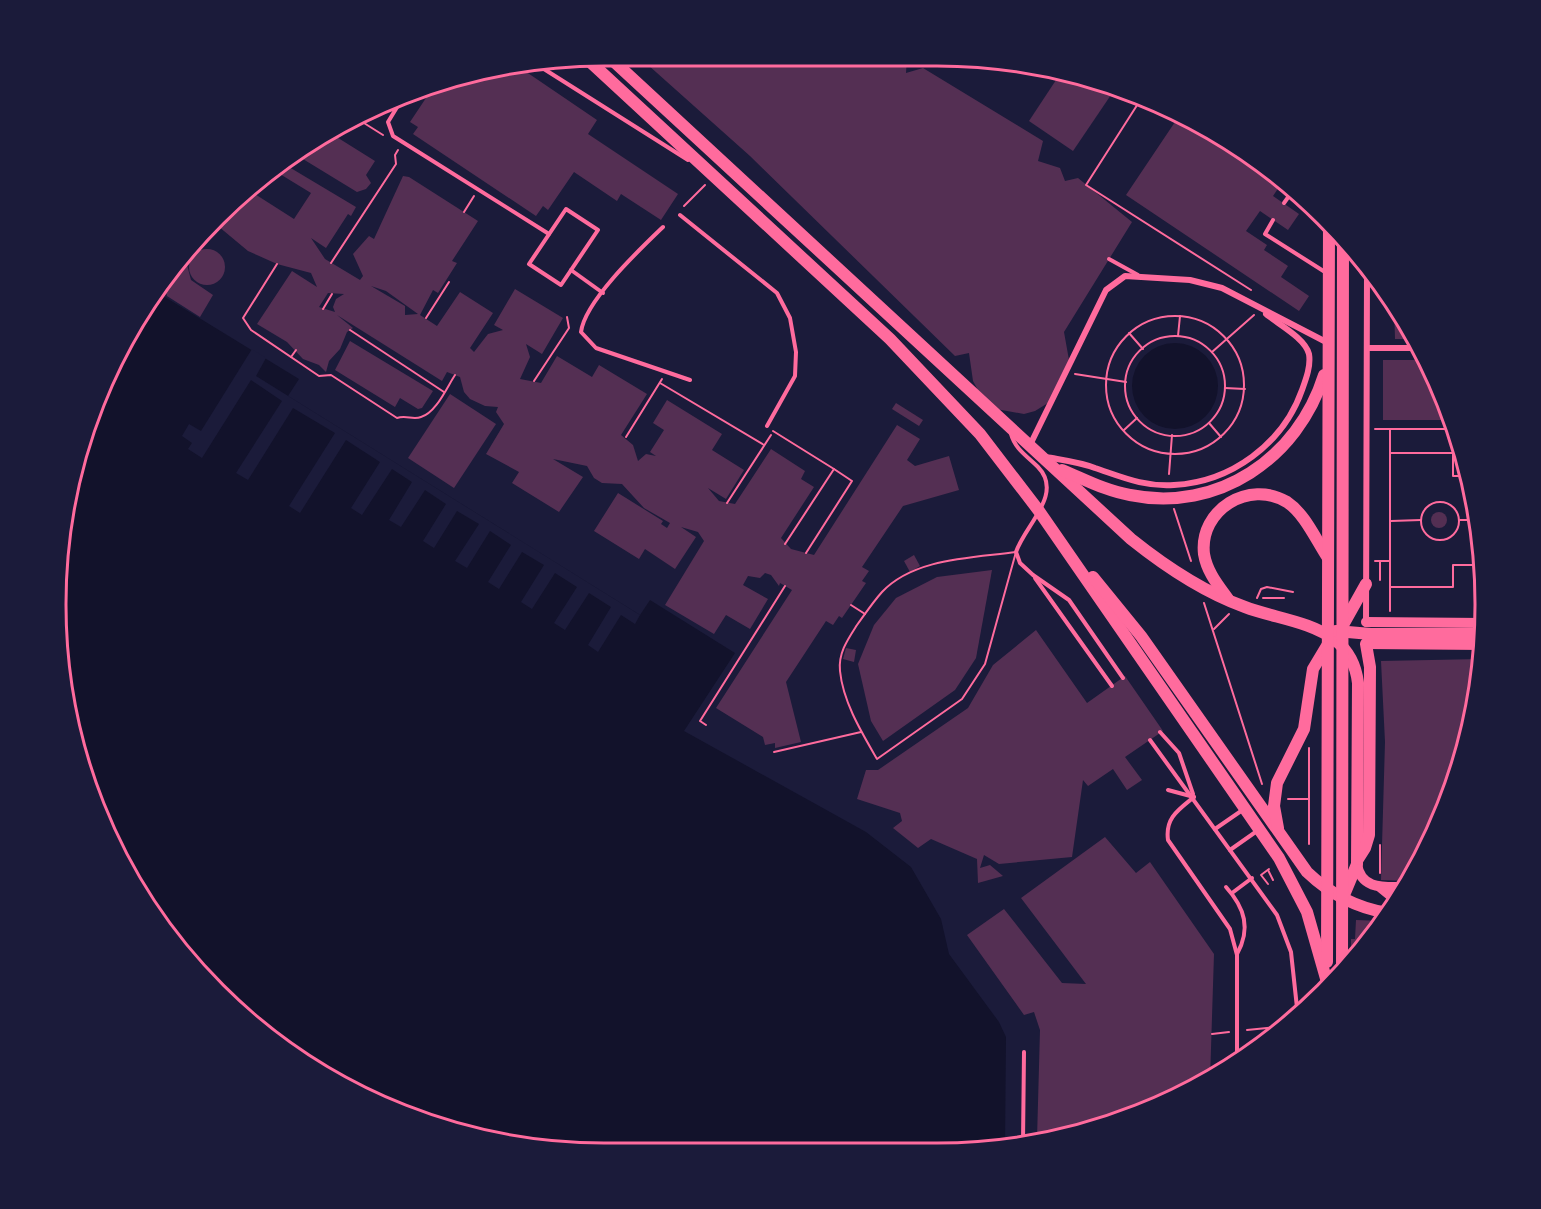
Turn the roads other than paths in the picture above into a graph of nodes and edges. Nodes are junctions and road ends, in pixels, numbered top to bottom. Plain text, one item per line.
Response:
1 (595, 66) edge
2 (619, 66) edge
3 (545, 70) edge
4 (394, 109) edge
5 (714, 176) junction
6 (1288, 197) edge
7 (1284, 203) dead end
8 (680, 215) dead end
9 (1274, 220) dead end
10 (663, 227) road end
11 (549, 234) junction
12 (1329, 236) edge
13 (1343, 251) edge
14 (1108, 259) dead end
15 (571, 270) junction
16 (1328, 274) junction
17 (1141, 275) junction
18 (1368, 282) edge
19 (603, 293) junction
20 (1259, 308) junction
21 (1328, 343) junction
22 (1367, 348) junction
23 (1410, 348) edge
24 (1328, 363) junction
25 (690, 380) dead end
26 (767, 426) road end
27 (1011, 428) junction
28 (1030, 445) junction
29 (1043, 457) junction
30 (1053, 466) junction
31 (1039, 511) junction
32 (1328, 558) junction
33 (1033, 575) junction
34 (1366, 584) junction
35 (1229, 600) junction
36 (1366, 622) junction
37 (1391, 622) junction
38 (1474, 623) edge
39 (1305, 626) junction
40 (1343, 626) junction
41 (1474, 634) edge
42 (1328, 644) junction
43 (1366, 645) junction
44 (1392, 645) junction
45 (1473, 645) edge
46 (1123, 678) dead end
47 (1112, 686) dead end
48 (1160, 732) dead end
49 (1150, 740) dead end
50 (1168, 790) dead end
51 (1194, 797) junction
52 (1246, 808) junction
53 (1215, 829) junction
54 (1260, 829) junction
55 (1283, 840) junction
56 (1230, 850) junction
57 (1296, 858) junction
58 (1357, 864) junction
59 (1252, 878) junction
60 (1226, 887) dead end
61 (1380, 887) junction
62 (1395, 887) edge
63 (1232, 893) junction
64 (1390, 895) edge
65 (1342, 900) junction
66 (1379, 911) edge
67 (1236, 955) junction
68 (1342, 959) edge
69 (1327, 975) edge
70 (1325, 976) edge
71 (1297, 1004) edge
72 (1237, 1051) edge
73 (1024, 1052) dead end
74 (1023, 1136) edge

1 - 5 main road
2 - 27 main road
3 - 5 lane
4 - 11 lane
5 - 31 main road
6 - 7 lane
8 - 26 lane
9 - 16 lane
10 - 19 lane
11 - 15 lane
11 - 15 lane
12 - 16 main road
13 - 40 main road
14 - 17 lane
15 - 19 lane
16 - 21 main road
17 - 20 street
17 - 28 street
18 - 22 street
19 - 25 lane
20 - 21 street
20 - 29 street
21 - 24 main road
22 - 23 street
22 - 34 street
24 - 30 main road
24 - 32 main road
27 - 28 main road
27 - 31 lane
28 - 29 main road
29 - 30 main road
30 - 35 main road
31 - 33 lane
31 - 52 main road
31 - 55 main road
32 - 35 main road
32 - 42 main road
33 - 46 lane
33 - 47 lane
34 - 36 street
34 - 40 main road
35 - 39 main road
36 - 37 street
36 - 43 street
37 - 38 street
37 - 44 street
39 - 41 main road
39 - 58 main road
40 - 65 main road
42 - 55 main road
42 - 69 main road
43 - 44 street
43 - 57 main road
44 - 45 street
48 - 51 lane
49 - 51 lane
50 - 51 lane
51 - 53 lane
51 - 67 lane
52 - 53 lane
52 - 54 main road
53 - 56 lane
54 - 56 lane
54 - 70 main road
55 - 57 main road
56 - 59 lane
57 - 66 main road
58 - 61 street
58 - 65 main road
59 - 63 lane
59 - 71 lane
60 - 63 lane
61 - 62 street
61 - 64 street
63 - 67 lane
65 - 68 main road
67 - 72 lane
73 - 74 lane

